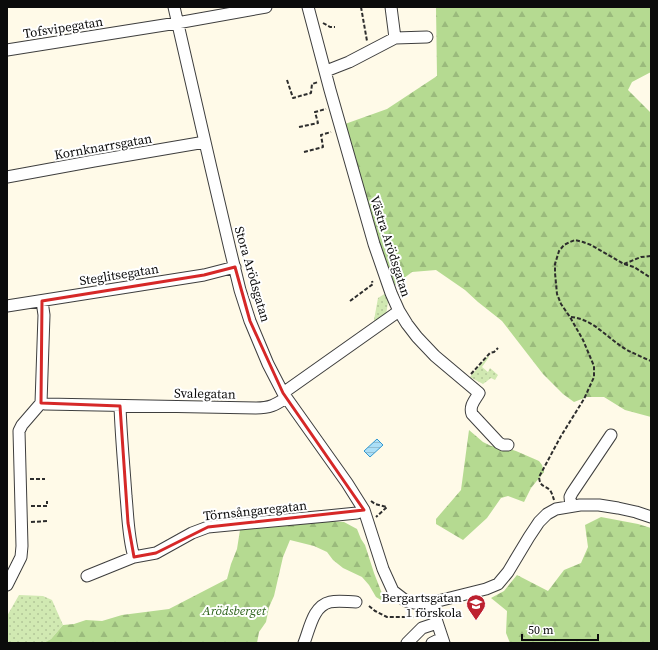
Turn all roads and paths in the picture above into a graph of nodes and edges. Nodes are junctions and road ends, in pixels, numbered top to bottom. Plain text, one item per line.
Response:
1 (174, 7) edge
2 (266, 7) edge
3 (308, 7) edge
4 (361, 7) edge
5 (391, 7) edge
6 (177, 23) junction
7 (426, 37) dead end
8 (395, 38) junction
9 (367, 42) dead end
10 (7, 50) edge
11 (327, 75) junction
12 (287, 80) dead end
13 (335, 106) junction
14 (300, 127) dead end
15 (342, 129) junction
16 (205, 142) junction
17 (304, 152) dead end
18 (7, 177) edge
19 (651, 256) edge
20 (624, 264) junction
21 (235, 267) junction
22 (651, 278) edge
23 (372, 281) dead end
24 (42, 301) junction
25 (350, 301) dead end
26 (7, 306) edge
27 (399, 311) junction
28 (570, 317) junction
29 (498, 348) dead end
30 (651, 361) edge
31 (465, 381) junction
32 (285, 395) junction
33 (41, 403) junction
34 (120, 406) junction
35 (611, 435) dead end
36 (508, 445) dead end
37 (45, 479) dead end
38 (20, 480) junction
39 (370, 500) dead end
40 (47, 501) dead end
41 (552, 502) dead end
42 (21, 506) junction
43 (571, 506) junction
44 (364, 510) junction
45 (651, 517) edge
46 (374, 519) dead end
47 (48, 521) dead end
48 (22, 522) junction
49 (134, 557) junction
50 (87, 576) dead end
51 (7, 585) edge
52 (356, 602) dead end
53 (434, 603) junction
54 (369, 606) dead end
55 (437, 623) junction
56 (443, 641) edge
57 (304, 643) edge
58 (407, 643) edge
59 (432, 643) edge

1 - 6 street, Stora Arödsgatan
2 - 6 street, Tofsvipegatan
3 - 11 street, Västra Arödsgatan
4 - 9 path
5 - 8 street
6 - 10 street, Tofsvipegatan
6 - 16 street, Stora Arödsgatan
7 - 8 street
8 - 11 street
11 - 12 path
11 - 13 street, Västra Arödsgatan
13 - 14 path
13 - 15 street, Västra Arödsgatan
15 - 17 path
15 - 27 street, Västra Arödsgatan
16 - 18 street, Kornknarrsgatan
16 - 21 street, Stora Arödsgatan
19 - 20 path
20 - 22 path
20 - 28 path
21 - 24 street, Steglitsegatan
21 - 32 street, Stora Arödsgatan
23 - 25 path
24 - 26 street, Steglitsegatan
24 - 33 street
27 - 31 street, Västra Arödsgatan
27 - 32 street, Svalegatan
28 - 30 path
28 - 41 path
29 - 31 path
31 - 36 street, Västra Arödsgatan
32 - 34 street, Svalegatan
32 - 44 street, Stora Arödsgatan
33 - 34 street, Svalegatan
33 - 38 street
34 - 49 street
35 - 43 street
37 - 38 path
38 - 42 street
39 - 46 path
40 - 42 path
42 - 48 street
43 - 45 street
43 - 53 street
44 - 49 street, Törnsångaregatan
44 - 53 street, Stora Arödsgatan
47 - 48 path
48 - 51 street
49 - 50 street, Törnsångaregatan
52 - 57 street
53 - 54 path
53 - 55 street
55 - 56 street
55 - 58 street
56 - 59 street

